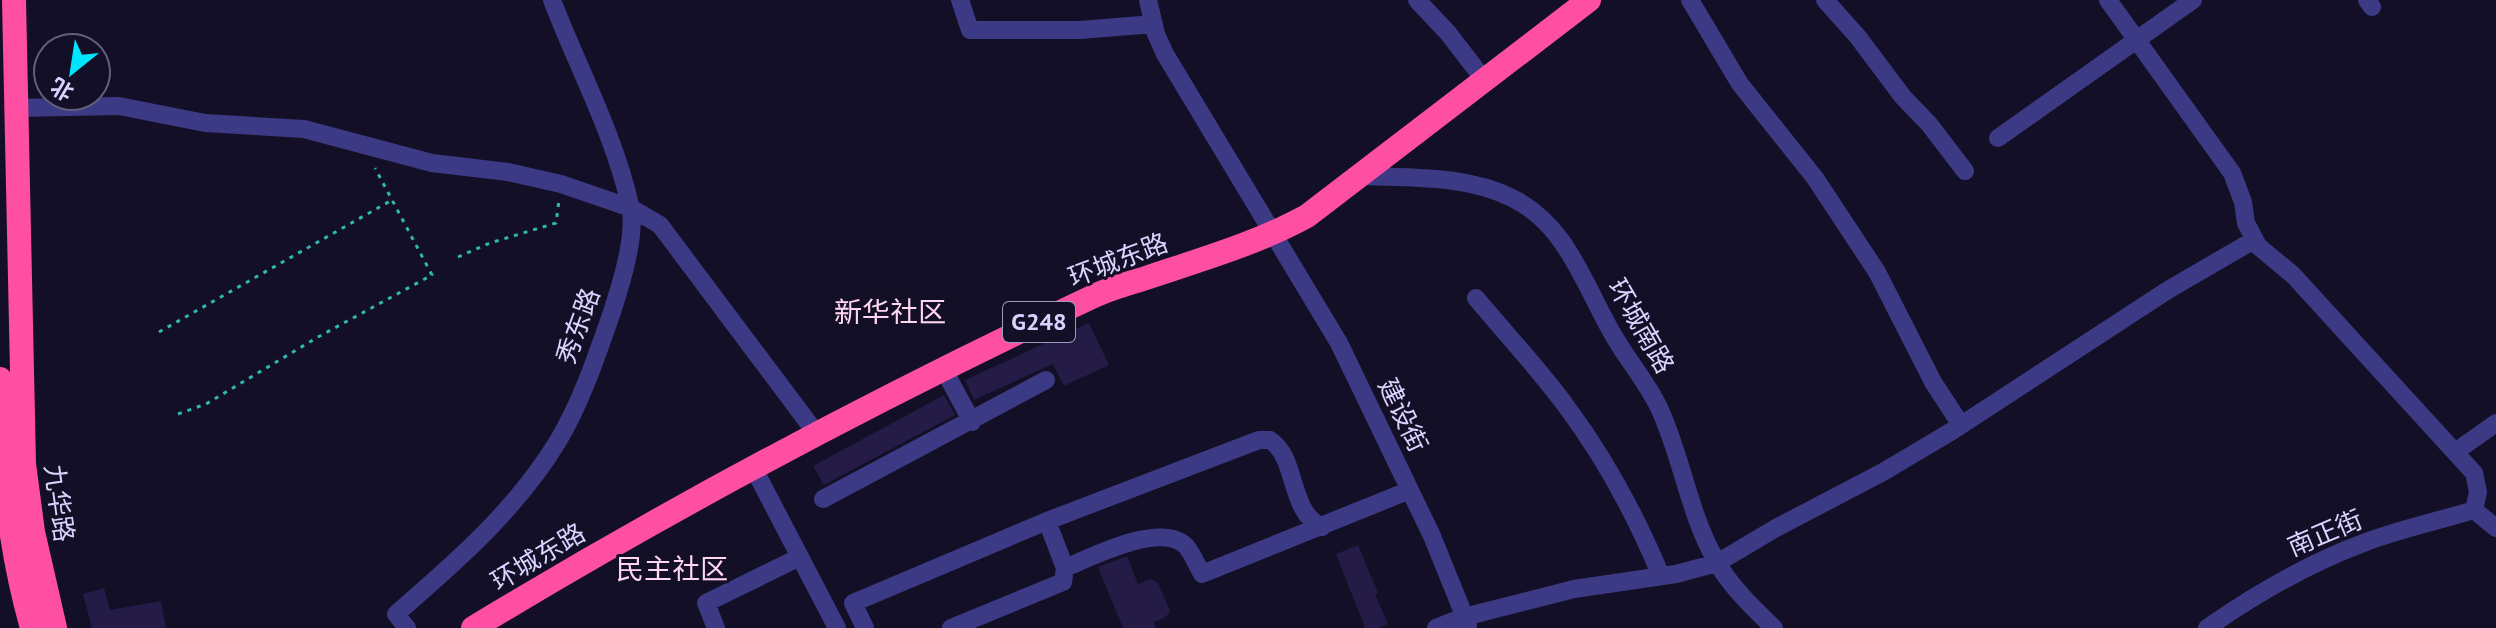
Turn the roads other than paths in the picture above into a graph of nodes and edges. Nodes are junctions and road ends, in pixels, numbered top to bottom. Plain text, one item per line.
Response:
1 (14, 0) edge
2 (552, 0) edge
3 (960, 0) edge
4 (1148, 0) edge
5 (1417, 0) edge
6 (1589, 0) edge
7 (1690, 0) edge
8 (1825, 0) edge
9 (2108, 0) edge
10 (2193, 0) edge
11 (1154, 24) junction
12 (2137, 40) junction
13 (1485, 81) junction
14 (16, 108) junction
15 (1998, 138) dead end
16 (1965, 171) dead end
17 (1362, 176) junction
18 (631, 208) junction
19 (1275, 233) junction
20 (2254, 240) junction
21 (1476, 298) dead end
22 (943, 368) junction
23 (0, 379) edge
24 (1046, 380) dead end
25 (972, 422) junction
26 (2496, 423) edge
27 (1961, 425) junction
28 (816, 433) junction
29 (2455, 452) junction
30 (753, 467) junction
31 (1410, 490) junction
32 (823, 499) dead end
33 (2474, 510) junction
34 (1047, 521) junction
35 (1322, 527) junction
36 (2496, 528) edge
37 (7, 550) edge
38 (800, 557) junction
39 (1717, 563) junction
40 (1065, 568) junction
41 (1661, 576) junction
42 (402, 621) edge
43 (1467, 622) edge
44 (1766, 626) edge
45 (32, 628) edge
46 (55, 628) edge
47 (473, 628) edge
48 (716, 628) edge
49 (837, 628) edge
50 (865, 628) edge
51 (951, 628) edge
52 (1436, 628) edge
53 (2208, 628) edge

1 - 14 highway, 九华路
2 - 18 street, 秀东路
3 - 11 street
4 - 11 street, 建设街
5 - 13 street
6 - 13 highway, 环城东路 / G248
7 - 27 street
8 - 16 street
9 - 12 street
10 - 12 street
11 - 19 street, 建设街
12 - 15 street
12 - 20 street
13 - 17 highway, 环城东路 / G248
14 - 18 street
14 - 46 highway, 九华路
17 - 19 highway, 环城东路 / G248
17 - 39 street, 环城南路
18 - 28 street
18 - 42 street, 秀东路
19 - 22 highway, 环城东路 / G248
19 - 31 street, 建设街
20 - 27 street
20 - 29 street
21 - 41 street
22 - 25 street
22 - 28 highway, 环城东路 / G248
23 - 37 highway, 九华路
24 - 25 street
25 - 32 street
26 - 29 street
27 - 39 street
28 - 30 highway, 环城东路 / G248
29 - 33 street
30 - 38 street
30 - 47 highway, 环城东路 / G248
31 - 35 street
31 - 43 street, 建设街
33 - 36 street
33 - 53 street, 南正街
34 - 35 street
34 - 40 street
34 - 50 street
35 - 40 street
37 - 45 highway, 九华路
38 - 48 street
38 - 49 street
39 - 41 street
39 - 44 street, 环城南路
40 - 51 street
41 - 43 street
43 - 52 street

